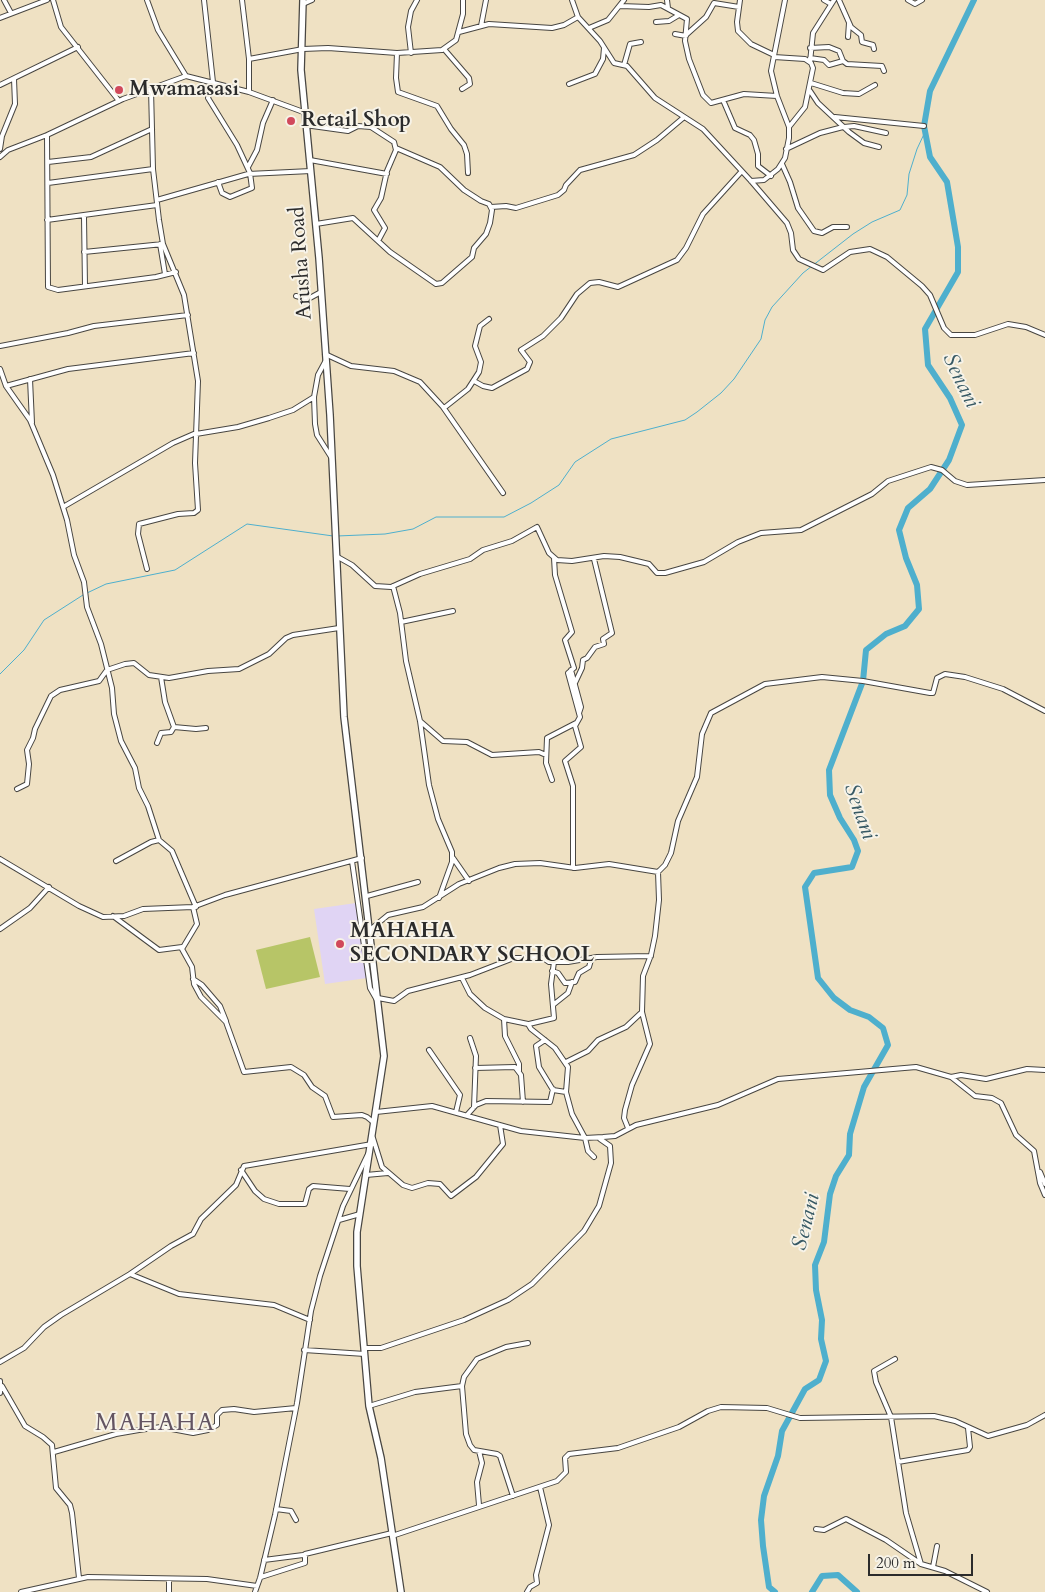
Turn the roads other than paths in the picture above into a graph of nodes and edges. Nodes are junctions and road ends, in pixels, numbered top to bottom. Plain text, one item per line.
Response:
1 (4, 0) edge
2 (47, 0) edge
3 (54, 0) edge
4 (147, 0) edge
5 (204, 0) edge
6 (242, 0) edge
7 (312, 0) edge
8 (416, 0) edge
9 (463, 0) edge
10 (486, 0) edge
11 (572, 0) edge
12 (624, 0) edge
13 (667, 0) edge
14 (740, 0) edge
15 (785, 0) edge
16 (824, 0) edge
17 (839, 0) edge
18 (908, 0) edge
19 (922, 0) edge
20 (303, 2) edge
21 (633, 2) edge
22 (833, 2) edge
23 (620, 6) junction
24 (739, 7) junction
25 (668, 8) junction
26 (11, 13) junction
27 (679, 15) junction
28 (578, 17) junction
29 (0, 18) edge
30 (656, 22) dead end
31 (849, 23) junction
32 (481, 26) junction
33 (589, 28) junction
34 (459, 32) junction
35 (675, 34) dead end
36 (686, 36) junction
37 (848, 37) dead end
38 (641, 42) dead end
39 (78, 47) junction
40 (604, 48) junction
41 (810, 48) junction
42 (303, 49) junction
43 (444, 49) junction
44 (874, 49) dead end
45 (396, 53) junction
46 (411, 53) junction
47 (774, 56) junction
48 (249, 59) junction
49 (810, 60) junction
50 (843, 61) junction
51 (624, 65) junction
52 (884, 71) dead end
53 (186, 76) junction
54 (14, 79) junction
55 (213, 82) junction
56 (811, 83) junction
57 (569, 84) dead end
58 (875, 84) dead end
59 (0, 85) edge
60 (151, 89) junction
61 (462, 89) dead end
62 (810, 91) junction
63 (249, 92) junction
64 (777, 96) junction
65 (273, 100) junction
66 (723, 100) junction
67 (119, 101) junction
68 (306, 113) junction
69 (835, 117) junction
70 (683, 118) junction
71 (305, 124) junction
72 (924, 126) dead end
73 (789, 127) junction
74 (844, 127) junction
75 (152, 128) junction
76 (886, 133) dead end
77 (1, 136) edge
78 (47, 136) junction
79 (879, 147) dead end
80 (396, 148) junction
81 (0, 149) edge
82 (786, 149) junction
83 (0, 158) edge
84 (310, 160) junction
85 (48, 162) junction
86 (782, 164) junction
87 (248, 167) junction
88 (153, 169) junction
89 (311, 171) junction
90 (741, 172) junction
91 (250, 173) junction
92 (468, 173) dead end
93 (387, 174) junction
94 (771, 176) junction
95 (751, 181) junction
96 (218, 182) junction
97 (48, 183) junction
98 (157, 203) junction
99 (492, 207) junction
100 (84, 217) junction
101 (47, 220) junction
102 (316, 224) junction
103 (847, 227) dead end
104 (378, 241) junction
105 (162, 244) junction
106 (84, 252) junction
107 (176, 272) junction
108 (165, 274) junction
109 (85, 286) junction
110 (321, 292) junction
111 (296, 296) dead end
112 (188, 315) junction
113 (489, 319) dead end
114 (1045, 335) edge
115 (0, 346) edge
116 (194, 352) junction
117 (325, 354) junction
118 (326, 362) junction
119 (0, 368) edge
120 (30, 379) junction
121 (474, 381) junction
122 (6, 386) junction
123 (314, 397) junction
124 (444, 408) junction
125 (32, 425) junction
126 (196, 433) junction
127 (331, 457) junction
128 (1045, 480) edge
129 (503, 493) dead end
130 (63, 507) junction
131 (336, 556) junction
132 (554, 558) junction
133 (594, 559) junction
134 (147, 569) dead end
135 (393, 586) junction
136 (452, 611) dead end
137 (401, 622) junction
138 (339, 628) junction
139 (107, 670) junction
140 (571, 670) junction
141 (161, 677) junction
142 (575, 683) junction
143 (1045, 711) edge
144 (579, 713) junction
145 (420, 720) junction
146 (576, 723) junction
147 (174, 727) junction
148 (206, 728) dead end
149 (157, 743) dead end
150 (546, 755) junction
151 (552, 780) dead end
152 (17, 789) dead end
153 (159, 840) junction
154 (362, 858) junction
155 (453, 858) junction
156 (0, 859) edge
157 (352, 861) junction
158 (116, 862) dead end
159 (573, 868) junction
160 (658, 872) junction
161 (418, 882) dead end
162 (470, 882) junction
163 (49, 887) junction
164 (367, 896) junction
165 (439, 898) junction
166 (195, 907) junction
167 (113, 916) junction
168 (0, 929) edge
169 (370, 929) junction
170 (182, 947) junction
171 (651, 956) junction
172 (591, 960) junction
173 (554, 962) junction
174 (552, 971) junction
175 (462, 978) junction
176 (193, 979) junction
177 (572, 982) junction
178 (379, 1001) junction
179 (553, 1005) junction
180 (642, 1012) junction
181 (504, 1019) junction
182 (226, 1022) junction
183 (529, 1024) junction
184 (470, 1038) dead end
185 (545, 1040) junction
186 (429, 1050) dead end
187 (566, 1062) junction
188 (475, 1068) junction
189 (1045, 1070) edge
190 (518, 1071) junction
191 (951, 1077) junction
192 (553, 1089) junction
193 (566, 1092) junction
194 (523, 1102) junction
195 (474, 1107) junction
196 (376, 1112) junction
197 (456, 1112) junction
198 (467, 1115) junction
199 (375, 1124) junction
200 (500, 1125) junction
201 (628, 1128) junction
202 (594, 1137) junction
203 (585, 1138) junction
204 (372, 1143) junction
205 (594, 1158) dead end
206 (1038, 1164) junction
207 (241, 1170) junction
208 (388, 1173) junction
209 (366, 1175) junction
210 (1045, 1184) edge
211 (350, 1189) junction
212 (1045, 1195) edge
213 (360, 1214) junction
214 (339, 1220) junction
215 (130, 1274) junction
216 (310, 1320) junction
217 (528, 1343) dead end
218 (304, 1350) junction
219 (364, 1351) junction
220 (895, 1358) dead end
221 (0, 1362) edge
222 (0, 1381) edge
223 (2, 1386) junction
224 (462, 1386) junction
225 (0, 1393) edge
226 (370, 1406) junction
227 (296, 1408) junction
228 (1045, 1415) edge
229 (891, 1417) junction
230 (968, 1428) junction
231 (54, 1452) junction
232 (479, 1452) junction
233 (898, 1462) junction
234 (540, 1487) junction
235 (513, 1496) junction
236 (479, 1505) junction
237 (276, 1509) junction
238 (296, 1520) dead end
239 (816, 1529) dead end
240 (392, 1535) junction
241 (937, 1546) dead end
242 (303, 1555) junction
243 (264, 1560) junction
244 (921, 1564) junction
245 (933, 1567) junction
246 (260, 1577) junction
247 (78, 1578) junction
248 (169, 1579) junction
249 (257, 1586) junction
250 (21, 1592) edge
251 (168, 1592) edge
252 (255, 1592) edge
253 (401, 1592) edge
254 (527, 1592) edge
255 (987, 1592) edge

1 - 26 street
2 - 26 street
3 - 39 street
4 - 53 street
5 - 55 street
6 - 48 street
7 - 20 street
8 - 46 street
9 - 34 street
10 - 32 street
11 - 28 street
12 - 23 street
13 - 25 street
14 - 24 street
15 - 47 street
16 - 22 street
17 - 31 street
18 - 19 street
20 - 42 main road, Arusha Road
21 - 23 street
21 - 25 street
22 - 41 street
23 - 33 street
24 - 36 street
24 - 47 street
25 - 27 street
26 - 29 street
27 - 30 street
27 - 36 street
28 - 32 street
28 - 33 street
31 - 37 street
31 - 44 street
32 - 34 street
33 - 40 street
34 - 43 street
35 - 36 street
36 - 66 street
38 - 51 street
39 - 54 street
39 - 67 street
40 - 51 street
40 - 57 street
41 - 49 street
41 - 50 street
42 - 45 street
42 - 48 street
42 - 68 main road, Arusha Road
43 - 46 street
43 - 61 street
45 - 46 street
45 - 92 street
47 - 49 street
47 - 64 street
48 - 63 street
49 - 50 street
49 - 56 street
50 - 52 street
51 - 70 street
53 - 55 street
53 - 60 street
54 - 59 street
54 - 77 street
55 - 63 street
55 - 87 street
56 - 58 street
56 - 62 street
60 - 67 street
60 - 75 street
62 - 69 street
62 - 73 street
63 - 65 street
64 - 66 street
64 - 73 street
65 - 68 street
65 - 87 street
66 - 94 street
67 - 78 street
68 - 71 main road, Arusha Road
69 - 72 street
69 - 74 street
70 - 90 street
70 - 99 street
71 - 80 street
71 - 84 main road, Arusha Road
73 - 82 street
74 - 76 street
74 - 79 street
74 - 82 street
75 - 85 street
75 - 88 street
77 - 81 street
78 - 83 street
78 - 85 street
80 - 93 street
80 - 99 street
82 - 86 street
84 - 89 main road, Arusha Road
84 - 93 street
85 - 97 street
86 - 94 street
86 - 103 street
87 - 91 street
88 - 97 street
88 - 98 street
89 - 91 street
89 - 102 main road, Arusha Road
90 - 95 street
90 - 121 street
91 - 96 street
91 - 96 street
93 - 104 street
94 - 95 street
95 - 114 street
96 - 98 street
97 - 101 street
98 - 100 street
98 - 105 street
99 - 104 street
100 - 101 street
100 - 106 street
101 - 109 street
102 - 104 street
102 - 110 main road, Arusha Road
105 - 106 street
105 - 107 street
105 - 108 street
106 - 109 street
107 - 108 street
107 - 112 street
108 - 109 street
110 - 111 street
110 - 117 main road, Arusha Road
112 - 115 street
112 - 116 street
113 - 121 street
116 - 120 street
116 - 126 street
117 - 118 main road, Arusha Road
117 - 124 street
118 - 123 street
118 - 127 main road, Arusha Road
119 - 122 street
120 - 122 street
120 - 125 street
121 - 124 street
122 - 125 street
123 - 126 street
123 - 127 street
124 - 129 street
125 - 130 street
126 - 130 street
126 - 134 street
127 - 131 main road, Arusha Road
128 - 133 street
130 - 139 street
131 - 135 street
131 - 138 main road, Arusha Road
132 - 133 street
132 - 135 street
132 - 140 street
133 - 142 street
135 - 137 street
136 - 137 street
137 - 145 street
138 - 141 street
138 - 154 main road, Arusha Road
139 - 141 street
139 - 152 street
139 - 153 street
140 - 142 street
140 - 144 street
141 - 147 street
142 - 144 street
143 - 160 street
144 - 146 street
145 - 150 street
145 - 155 street
146 - 150 street
146 - 159 street
147 - 148 street
147 - 149 street
150 - 151 street
153 - 158 street
153 - 166 street
154 - 157 street
154 - 164 main road, Arusha Road
155 - 162 street
155 - 165 street
156 - 163 street
157 - 166 street
157 - 178 street
159 - 160 street
159 - 162 street
160 - 171 street
161 - 164 street
162 - 165 street
163 - 167 street
163 - 168 street
164 - 169 main road, Arusha Road
165 - 169 street
166 - 167 street
166 - 170 street
167 - 170 street
169 - 178 main road, Arusha Road
170 - 176 street
171 - 172 street
171 - 180 street
172 - 173 street
172 - 177 street
173 - 174 street
173 - 175 street
174 - 177 street
174 - 179 street
175 - 178 street
175 - 181 street
176 - 182 street
176 - 182 street
177 - 179 street
178 - 196 main road, Arusha Road
179 - 183 street
180 - 187 street
180 - 201 street
181 - 183 street
181 - 190 street
182 - 199 street
183 - 185 street
184 - 188 street
185 - 187 street
185 - 192 street
186 - 197 street
187 - 193 street
188 - 190 street
188 - 195 street
189 - 191 street
190 - 194 street
191 - 201 street
191 - 206 street
192 - 193 street
192 - 194 street
193 - 203 street
194 - 195 street
195 - 198 street
196 - 197 street
196 - 199 main road, Arusha Road
197 - 198 street
198 - 200 street
199 - 204 main road, Arusha Road
200 - 203 street
200 - 208 street
201 - 202 street
202 - 203 street
202 - 219 street
203 - 205 street
204 - 207 street
204 - 208 street
204 - 209 main road, Arusha Road
204 - 211 street
206 - 210 street
206 - 212 street
207 - 211 street
207 - 215 street
208 - 209 street
209 - 213 main road, Arusha Road
211 - 214 street
213 - 214 street
213 - 219 main road, Arusha Road
214 - 216 street
215 - 216 street
215 - 221 street
216 - 218 street
217 - 224 street
218 - 219 street
218 - 227 street
219 - 226 main road, Arusha Road
220 - 229 street
222 - 223 street
223 - 225 street
223 - 231 street
224 - 226 street
224 - 232 street
226 - 240 main road, Arusha Road
227 - 231 street
227 - 237 street
228 - 230 street
229 - 230 street
229 - 233 street
229 - 234 street
230 - 233 street
231 - 247 street
232 - 235 street
232 - 236 street
233 - 244 street
234 - 235 street
234 - 254 street
235 - 236 street
236 - 240 street
237 - 238 street
237 - 243 street
239 - 244 street
240 - 242 street
240 - 253 main road, Arusha Road
241 - 245 street
242 - 243 street
242 - 246 street
243 - 246 street
244 - 245 street
245 - 255 street
246 - 249 street
247 - 248 street
247 - 250 street
248 - 249 street
248 - 251 street
249 - 252 street

